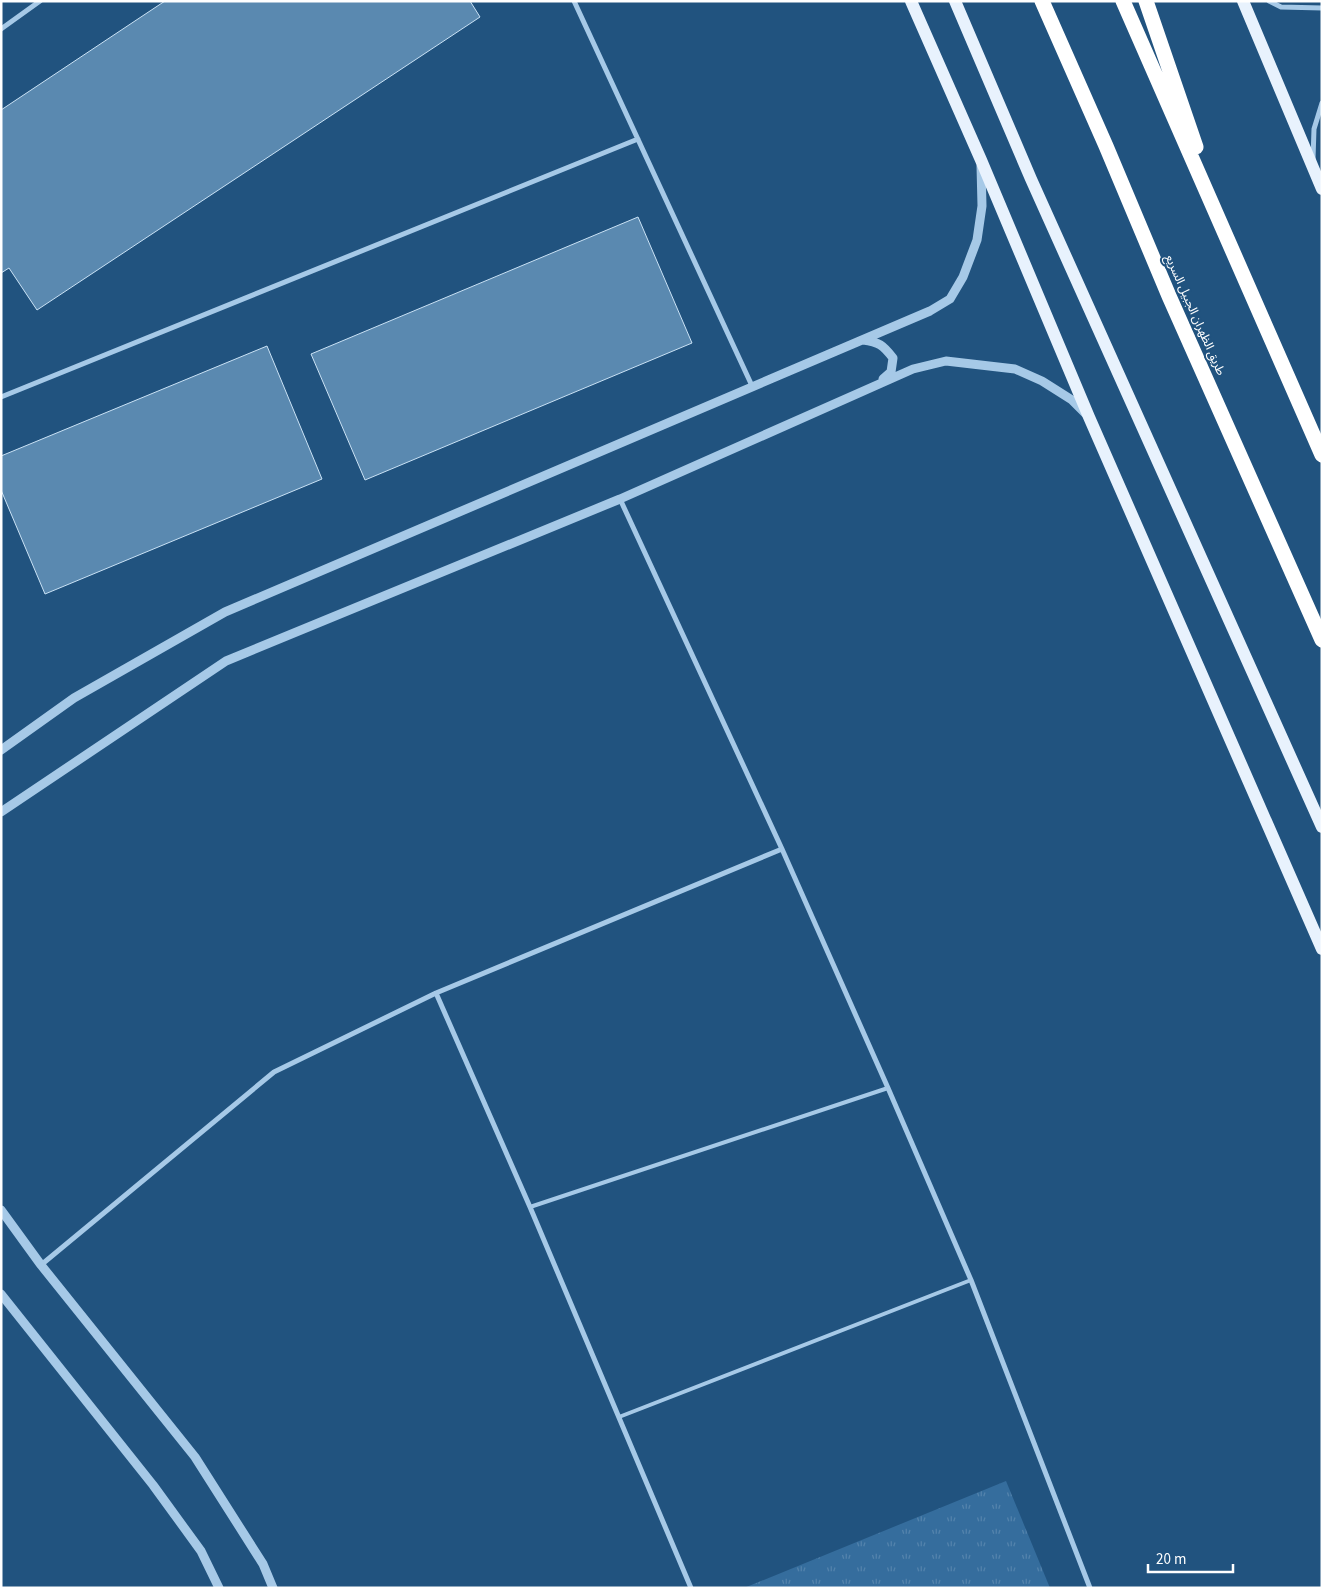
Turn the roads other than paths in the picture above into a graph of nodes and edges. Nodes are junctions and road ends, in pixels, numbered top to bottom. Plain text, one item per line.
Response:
1 (40, 1) edge
2 (574, 1) edge
3 (910, 1) edge
4 (955, 1) edge
5 (1042, 1) edge
6 (1122, 1) edge
7 (1146, 1) edge
8 (1243, 1) edge
9 (1269, 1) edge
10 (1322, 8) edge
11 (1, 29) edge
12 (1322, 103) edge
13 (638, 138) junction
14 (981, 160) junction
15 (1313, 169) junction
16 (1322, 189) edge
17 (1231, 250) junction
18 (862, 340) junction
19 (879, 383) junction
20 (753, 388) junction
21 (1, 397) edge
22 (1089, 417) junction
23 (1322, 455) edge
24 (620, 498) junction
25 (1322, 640) edge
26 (1, 750) edge
27 (1, 812) edge
28 (1322, 827) edge
29 (782, 849) junction
30 (1322, 949) edge
31 (436, 993) junction
32 (888, 1088) junction
33 (530, 1207) junction
34 (1, 1210) edge
35 (41, 1265) junction
36 (971, 1280) junction
37 (1, 1294) edge
38 (619, 1417) junction
39 (219, 1588) edge
40 (273, 1588) edge
41 (690, 1588) edge
42 (1090, 1588) edge

1 - 11 street
2 - 13 street
3 - 14 main road
4 - 28 main road
5 - 25 highway, طريق الظهران الجبيل السريع
6 - 17 highway
7 - 17 highway
8 - 15 main road
9 - 10 street
12 - 15 street
13 - 20 street
13 - 21 street
14 - 18 street
14 - 22 main road
15 - 16 main road
17 - 23 highway
18 - 19 street
18 - 20 street
19 - 22 street
19 - 24 street
20 - 26 street
22 - 30 main road
24 - 27 street
24 - 29 street
29 - 31 street
29 - 32 street
31 - 33 street
31 - 35 street
32 - 33 lane
32 - 36 street
33 - 38 street
34 - 35 street
35 - 40 street
36 - 38 lane
36 - 42 street
37 - 39 street
38 - 41 street

